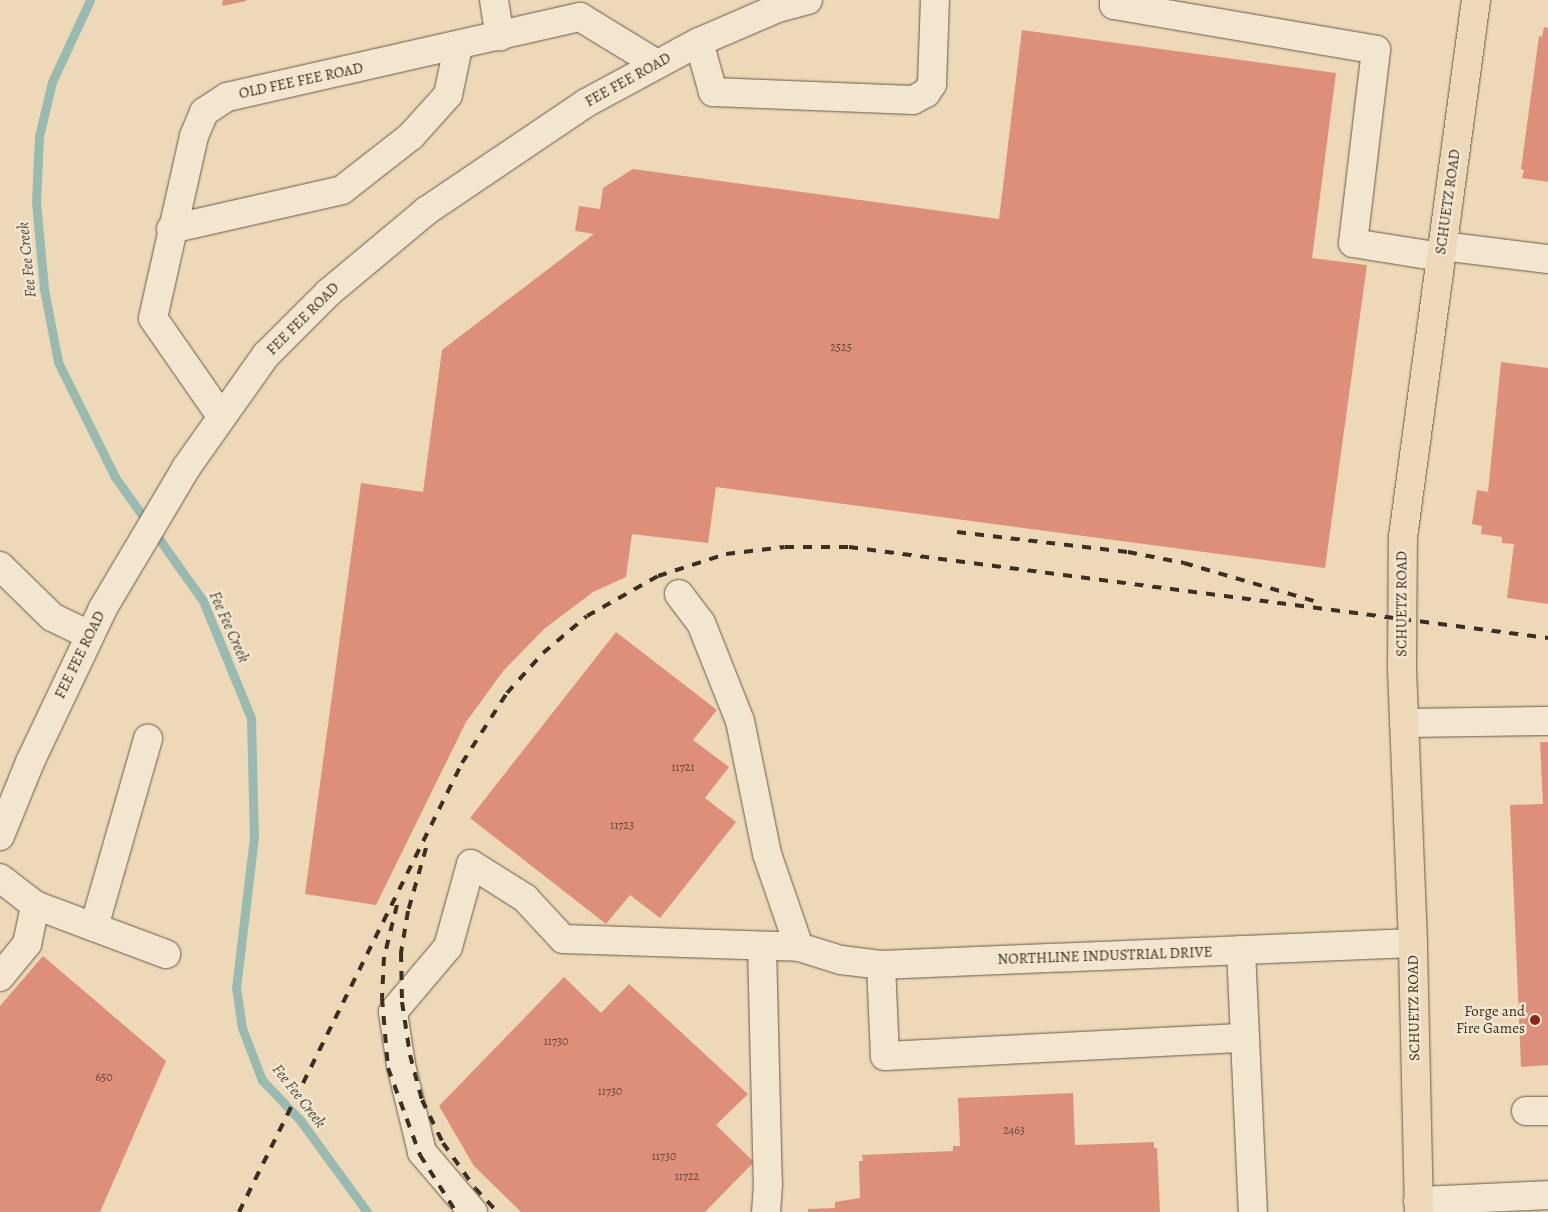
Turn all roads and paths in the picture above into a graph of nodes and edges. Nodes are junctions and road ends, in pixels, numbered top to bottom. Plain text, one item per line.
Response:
1 (494, 0) edge
2 (808, 0) edge
3 (935, 0) edge
4 (1114, 0) edge
5 (1476, 0) edge
6 (500, 37) junction
7 (699, 42) junction
8 (458, 47) junction
9 (658, 64) junction
10 (171, 229) junction
11 (1441, 252) junction
12 (1548, 259) edge
13 (222, 416) junction
14 (0, 566) edge
15 (679, 594) dead end
16 (89, 635) junction
17 (1548, 722) edge
18 (1404, 723) junction
19 (148, 739) dead end
20 (0, 836) edge
21 (0, 878) edge
22 (35, 905) junction
23 (94, 927) junction
24 (1413, 943) junction
25 (762, 946) junction
26 (799, 948) junction
27 (1241, 950) junction
28 (166, 954) dead end
29 (881, 965) junction
30 (0, 977) edge
31 (1245, 1038) junction
32 (1548, 1195) edge
33 (1418, 1207) edge
34 (474, 1212) edge
35 (766, 1212) edge
36 (1253, 1212) edge

1 - 6 street
2 - 7 street, FEE FEE ROAD
3 - 7 street
4 - 11 street
5 - 11 main road, SCHUETZ ROAD
6 - 8 street, OLD FEE FEE ROAD
6 - 9 street, OLD FEE FEE ROAD
7 - 9 street, FEE FEE ROAD
8 - 10 street
8 - 10 street, OLD FEE FEE ROAD
9 - 13 street, FEE FEE ROAD
10 - 13 street, OLD FEE FEE ROAD
11 - 12 street
11 - 18 main road, SCHUETZ ROAD
13 - 16 street, FEE FEE ROAD
14 - 16 street
15 - 26 street
16 - 20 street, FEE FEE ROAD
17 - 18 street
18 - 24 main road, SCHUETZ ROAD
19 - 23 street
21 - 22 street
22 - 23 street
22 - 30 street
23 - 28 street
24 - 27 street, NORTHLINE INDUSTRIAL DRIVE
24 - 33 main road, SCHUETZ ROAD
25 - 26 street, NORTHLINE INDUSTRIAL DRIVE
25 - 34 street, NORTHLINE INDUSTRIAL DRIVE
25 - 35 street
26 - 29 street, NORTHLINE INDUSTRIAL DRIVE
27 - 29 street, NORTHLINE INDUSTRIAL DRIVE
27 - 31 street
29 - 31 street
31 - 36 street
32 - 33 street

